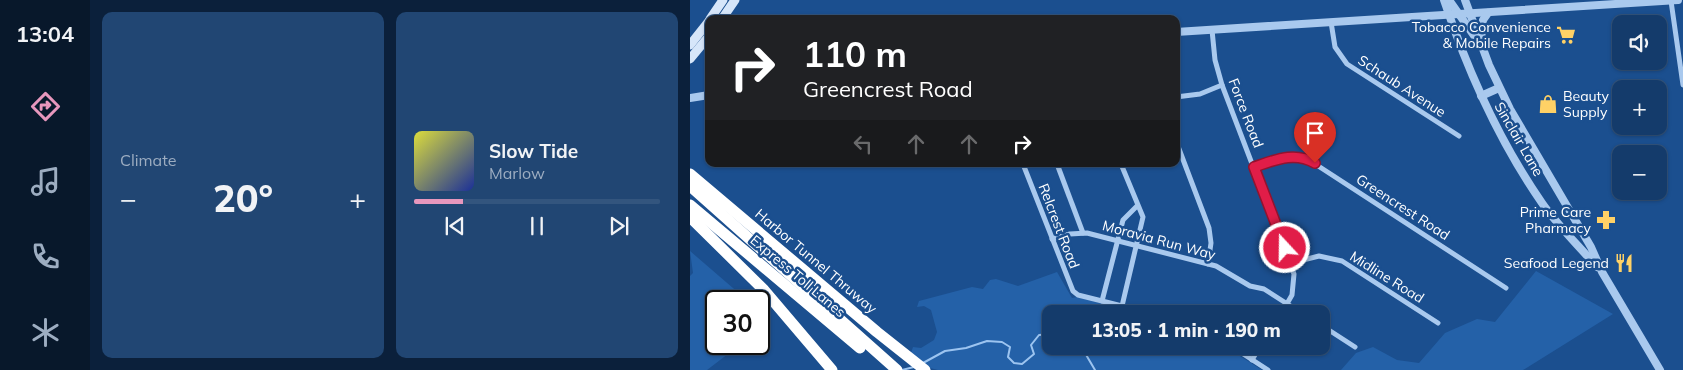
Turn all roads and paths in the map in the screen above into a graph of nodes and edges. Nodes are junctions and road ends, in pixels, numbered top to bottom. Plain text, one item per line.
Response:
1 (723, 0) edge
2 (735, 0) edge
3 (1444, 0) edge
4 (1449, 0) edge
5 (1465, 0) edge
6 (1674, 0) edge
7 (1488, 13) junction
8 (1470, 14) junction
9 (713, 15) edge
10 (725, 15) edge
11 (1449, 15) junction
12 (1460, 15) junction
13 (1331, 22) junction
14 (1212, 30) junction
15 (1180, 32) edge
16 (703, 37) edge
17 (1481, 44) junction
18 (690, 45) edge
19 (690, 59) edge
20 (1683, 84) edge
21 (1222, 85) junction
22 (1499, 88) junction
23 (705, 96) edge
24 (1180, 96) edge
25 (1481, 96) junction
26 (690, 98) edge
27 (1458, 136) dead end
28 (1180, 152) edge
29 (1024, 167) edge
30 (1058, 167) edge
31 (1122, 167) edge
32 (1254, 167) junction
33 (690, 174) edge
34 (690, 186) edge
35 (690, 197) edge
36 (690, 205) edge
37 (1137, 206) junction
38 (690, 217) edge
39 (1083, 232) junction
40 (1052, 239) junction
41 (1117, 240) junction
42 (1137, 246) junction
43 (1208, 264) junction
44 (1291, 264) junction
45 (1602, 272) junction
46 (1506, 288) dead end
47 (1102, 301) junction
48 (1287, 303) junction
49 (1118, 305) edge
50 (1122, 305) edge
51 (1290, 305) edge
52 (1438, 323) dead end
53 (1330, 331) edge
54 (848, 333) junction
55 (1355, 347) dead end
56 (1244, 355) edge
57 (1255, 355) edge
58 (1252, 360) junction
59 (832, 370) edge
60 (886, 370) edge
61 (896, 370) edge
62 (925, 370) edge
63 (1268, 370) edge
64 (1660, 370) edge

1 - 9 main road
2 - 10 main road
3 - 11 street, Sinclair Lane
4 - 12 street
5 - 8 street, Sinclair Lane
6 - 7 street
6 - 20 street
7 - 8 street
7 - 17 street
8 - 12 street
8 - 17 street, Sinclair Lane
11 - 12 street
11 - 13 street
11 - 25 street, Sinclair Lane
12 - 17 street
13 - 14 street
13 - 27 street, Schaub Avenue
14 - 15 street
14 - 21 street, Force Road
16 - 18 main road
16 - 19 main road
17 - 22 street, Sinclair Lane
21 - 24 street
21 - 32 street, Force Road
22 - 25 street
22 - 45 street, Sinclair Lane
23 - 26 street
25 - 45 street, Sinclair Lane
28 - 43 street
29 - 40 street, Relcrest Road
30 - 39 street
31 - 37 street
32 - 44 street, Force Road
32 - 46 street, Greencrest Road
33 - 62 highway, Harbor Tunnel Thruway
34 - 54 highway, Express Toll Lanes
35 - 54 highway
36 - 54 highway, Express Toll Lanes
37 - 41 street
37 - 42 street
38 - 59 highway
39 - 40 street, Moravia Run Way
39 - 41 street, Moravia Run Way
40 - 47 street, Relcrest Road
41 - 42 street, Moravia Run Way
41 - 47 street
42 - 43 street, Moravia Run Way
42 - 50 street
43 - 48 street, Moravia Run Way
44 - 48 street, Force Road
44 - 52 street, Midline Road
45 - 64 street, Sinclair Lane
47 - 49 street
48 - 51 street, Moravia Run Way
53 - 55 street
54 - 60 highway, Express Toll Lanes
54 - 61 highway, Express Toll Lanes
56 - 58 street
57 - 58 street
58 - 63 street

